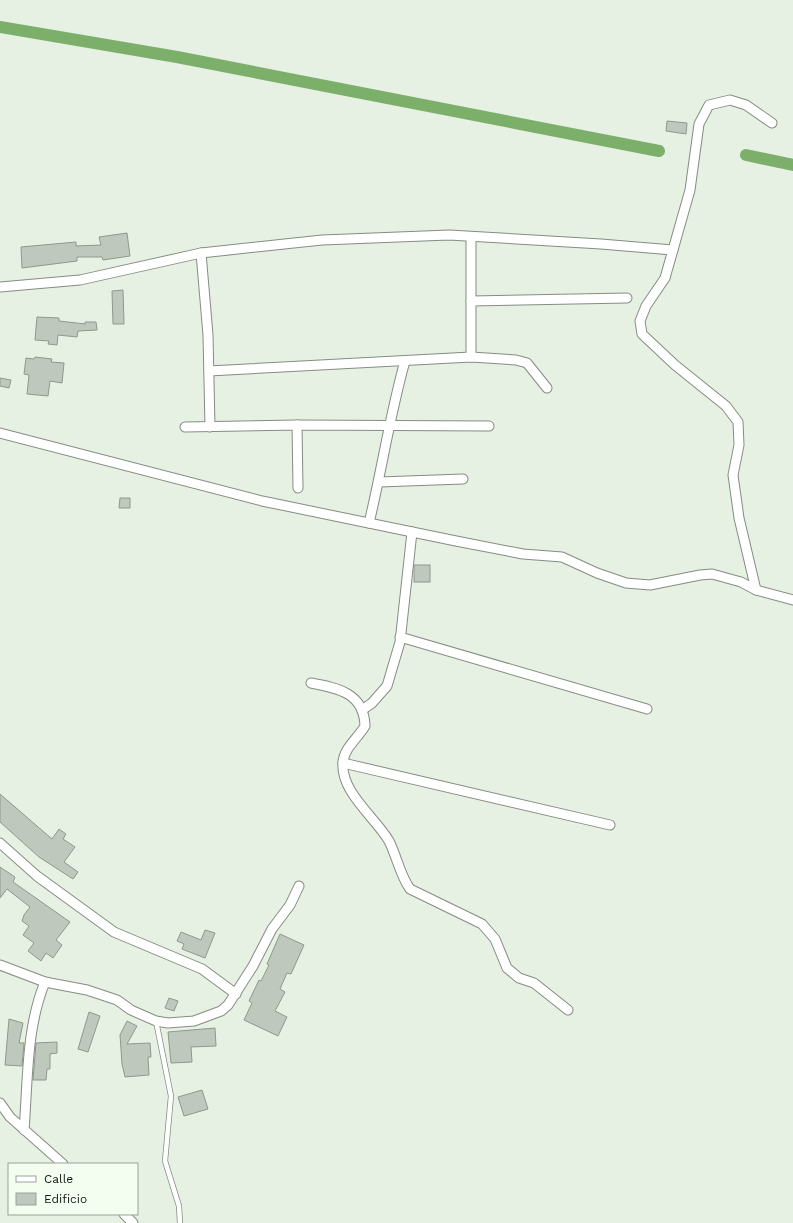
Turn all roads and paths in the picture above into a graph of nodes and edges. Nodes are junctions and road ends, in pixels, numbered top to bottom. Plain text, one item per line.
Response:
1 (772, 123) dead end
2 (472, 237) junction
3 (673, 250) junction
4 (201, 252) junction
5 (0, 287) edge
6 (627, 298) dead end
7 (471, 301) junction
8 (471, 357) junction
9 (405, 361) junction
10 (209, 371) junction
11 (547, 388) dead end
12 (297, 425) junction
13 (210, 426) junction
14 (390, 426) junction
15 (489, 426) dead end
16 (185, 427) dead end
17 (0, 433) edge
18 (463, 479) dead end
19 (379, 482) junction
20 (298, 488) dead end
21 (369, 523) junction
22 (412, 532) junction
23 (756, 590) junction
24 (793, 600) edge
25 (400, 637) junction
26 (311, 683) dead end
27 (647, 709) dead end
28 (362, 710) junction
29 (343, 763) junction
30 (610, 825) dead end
31 (0, 842) edge
32 (299, 886) dead end
33 (0, 965) edge
34 (45, 982) junction
35 (236, 994) junction
36 (568, 1010) dead end
37 (156, 1021) junction
38 (0, 1103) edge
39 (24, 1130) junction
40 (62, 1163) edge
41 (125, 1215) edge
42 (134, 1223) edge
43 (180, 1223) edge

1 - 3 street
2 - 3 street
2 - 4 street
2 - 7 street
3 - 23 street
4 - 5 street
4 - 10 street
6 - 7 street
7 - 8 street
8 - 9 street
8 - 11 street
9 - 10 street
9 - 14 street
10 - 13 street
12 - 13 street
12 - 14 street
12 - 20 street
13 - 16 street
14 - 15 street
14 - 19 street
17 - 21 street
18 - 19 street
19 - 21 street
21 - 22 street
22 - 23 street
22 - 25 street
23 - 24 street
25 - 27 street
25 - 28 street
26 - 28 street
28 - 29 street
29 - 30 street
29 - 36 street
31 - 35 street
32 - 35 street
33 - 34 street
34 - 37 street
34 - 39 street
35 - 37 street
37 - 43 lane
38 - 39 street
39 - 40 street
41 - 42 street

